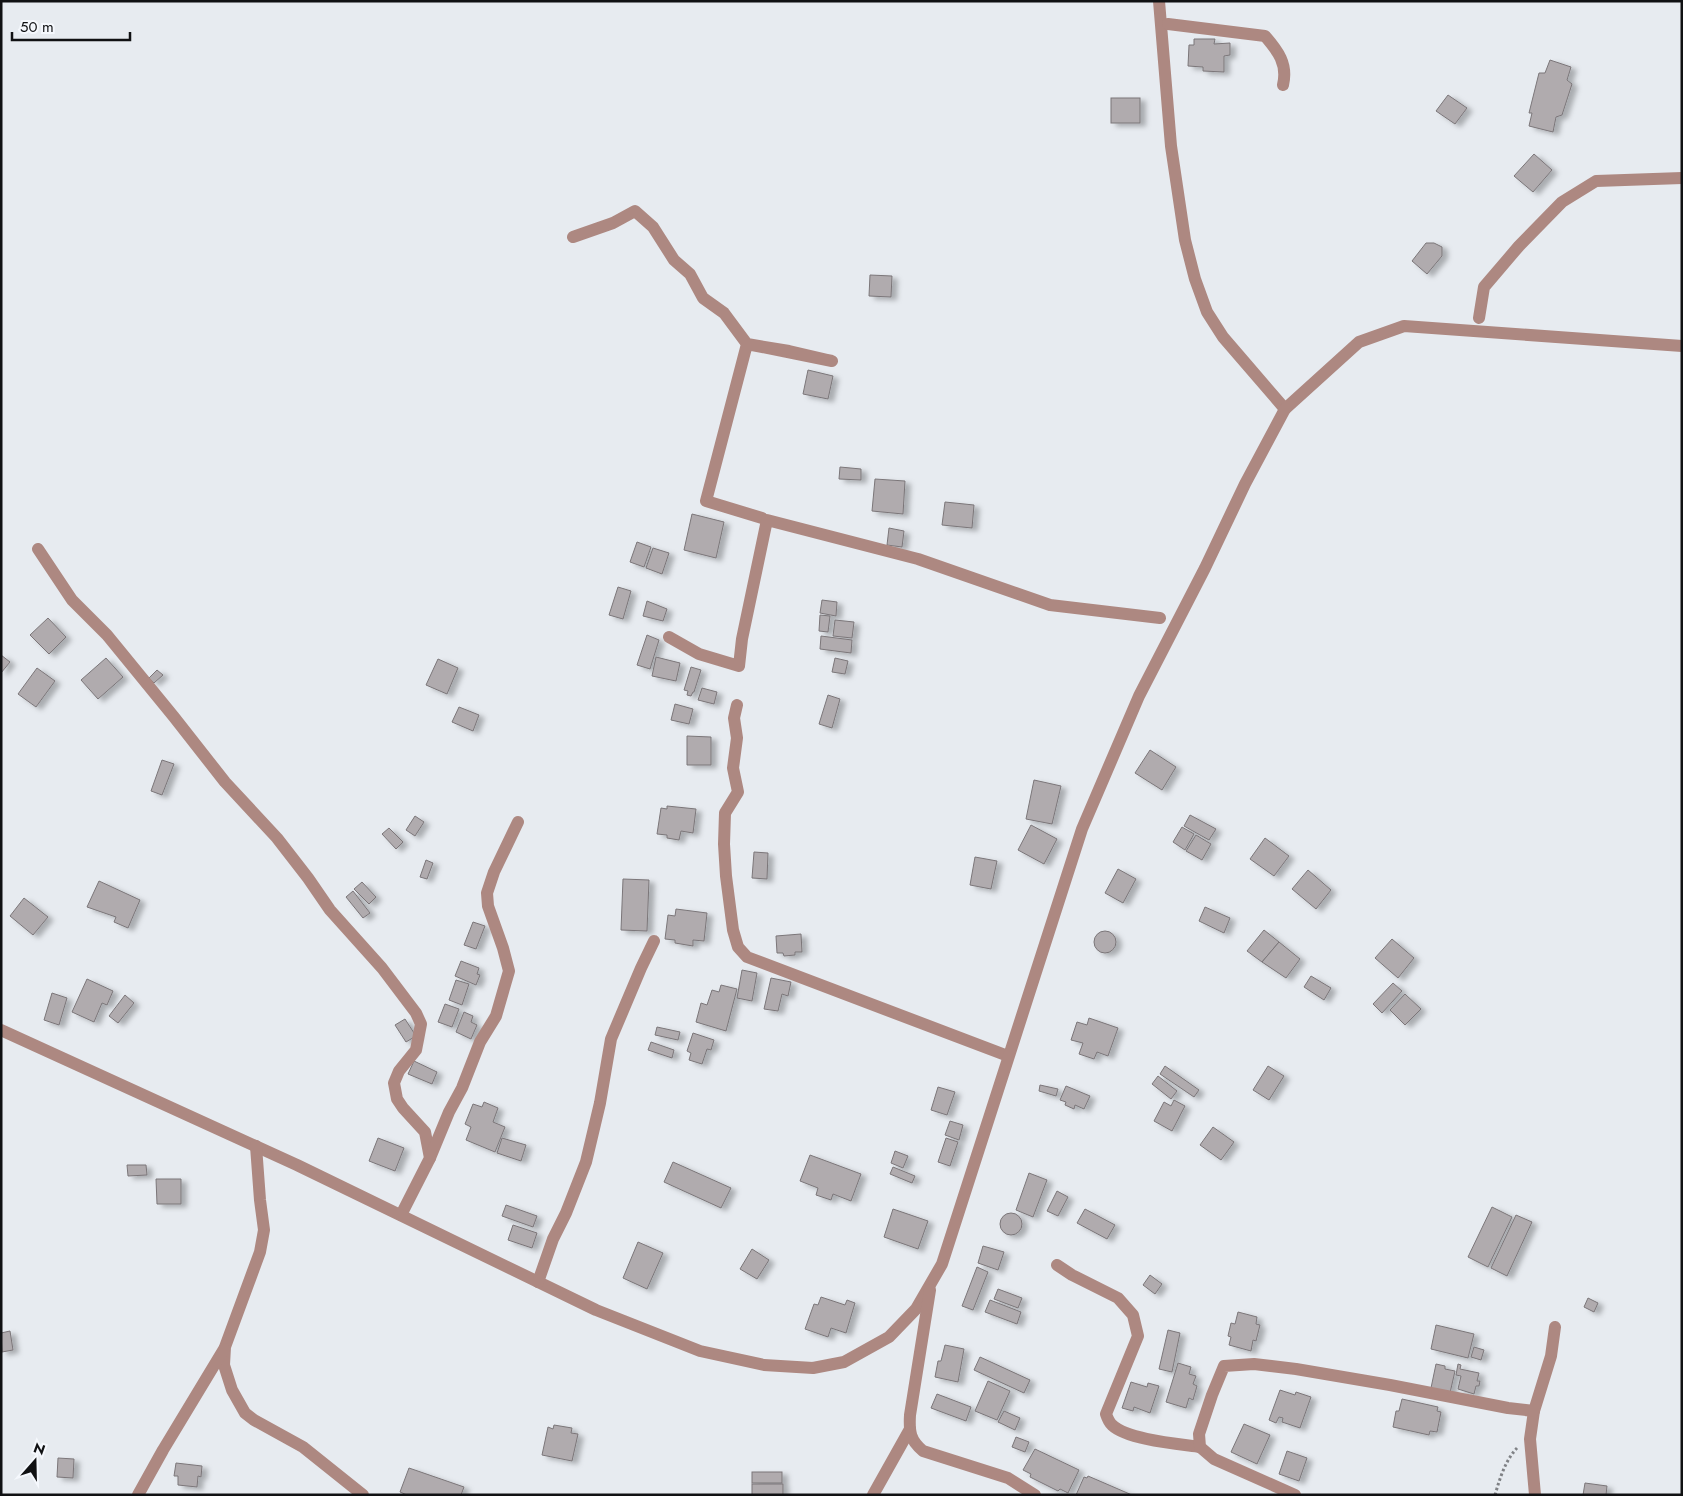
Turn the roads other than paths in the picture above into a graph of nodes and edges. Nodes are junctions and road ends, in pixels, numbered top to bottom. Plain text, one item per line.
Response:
1 (1159, 1) edge
2 (1168, 24) dead end
3 (1283, 85) dead end
4 (1682, 178) edge
5 (573, 237) dead end
6 (1479, 318) dead end
7 (746, 344) junction
8 (1682, 346) edge
9 (1285, 409) junction
10 (762, 518) dead end
11 (38, 549) dead end
12 (1160, 618) dead end
13 (669, 637) dead end
14 (736, 705) dead end
15 (518, 822) dead end
16 (654, 941) dead end
17 (1, 1030) edge
18 (1008, 1056) junction
19 (256, 1146) junction
20 (430, 1158) junction
21 (401, 1216) junction
22 (1057, 1265) dead end
23 (538, 1282) junction
24 (931, 1282) junction
25 (1555, 1327) dead end
26 (225, 1347) junction
27 (1534, 1410) junction
28 (910, 1428) junction
29 (1200, 1447) junction
30 (138, 1495) edge
31 (363, 1495) edge
32 (873, 1495) edge
33 (1035, 1495) edge
34 (1295, 1495) edge
35 (1535, 1495) edge

1 - 9 street
2 - 3 street
4 - 6 street
5 - 7 street
7 - 7 street
7 - 10 street
8 - 9 street
9 - 18 street
11 - 20 street
12 - 13 street
14 - 18 street
15 - 20 street
16 - 23 street
17 - 19 street
18 - 24 street
19 - 21 street
19 - 26 street
20 - 21 street
21 - 23 street
22 - 29 street
23 - 24 street
24 - 28 street
25 - 27 street
26 - 30 street
26 - 31 street
27 - 29 street
27 - 35 street
28 - 32 street
28 - 33 street
29 - 34 street

